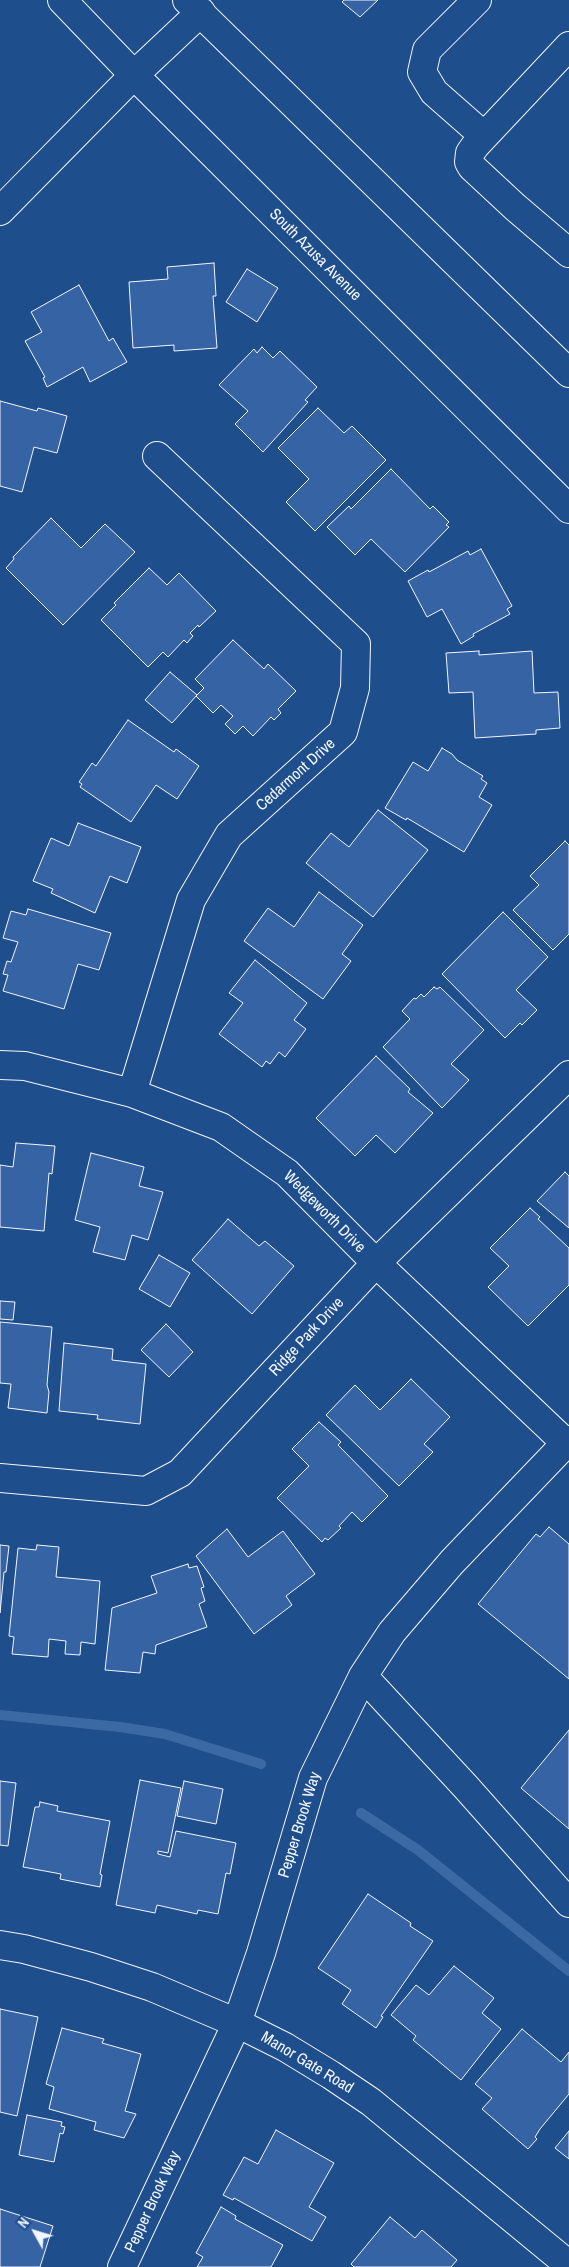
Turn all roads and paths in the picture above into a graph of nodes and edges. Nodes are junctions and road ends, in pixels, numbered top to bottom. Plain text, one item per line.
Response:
1 (62, 0) edge
2 (477, 0) edge
3 (194, 6) edge
4 (569, 46) edge
5 (134, 75) junction
6 (484, 136) junction
7 (0, 212) edge
8 (569, 253) edge
9 (569, 373) edge
10 (157, 456) dead end
11 (569, 510) edge
12 (0, 1065) edge
13 (569, 1075) edge
14 (132, 1092) junction
15 (376, 1263) junction
16 (568, 1443) edge
17 (0, 1478) edge
18 (362, 1676) junction
19 (569, 1902) edge
20 (0, 1945) edge
21 (237, 2023) junction
22 (569, 2265) edge
23 (122, 2267) edge

1 - 5 main road, South Azusa Avenue
2 - 6 main road
3 - 5 main road
3 - 9 main road
4 - 6 main road
5 - 7 main road
5 - 11 main road, South Azusa Avenue
6 - 8 main road
10 - 14 main road, Cedarmont Drive
12 - 14 main road, Wedgeworth Drive
13 - 15 main road, Ridge Park Drive
14 - 15 main road, Wedgeworth Drive
15 - 16 main road, Wedgeworth Drive
15 - 17 main road, Ridge Park Drive
16 - 18 main road, Pepper Brook Way
18 - 19 main road
18 - 21 main road, Pepper Brook Way
20 - 21 main road, Manor Gate Road
21 - 22 main road, Manor Gate Road
21 - 23 main road, Pepper Brook Way

